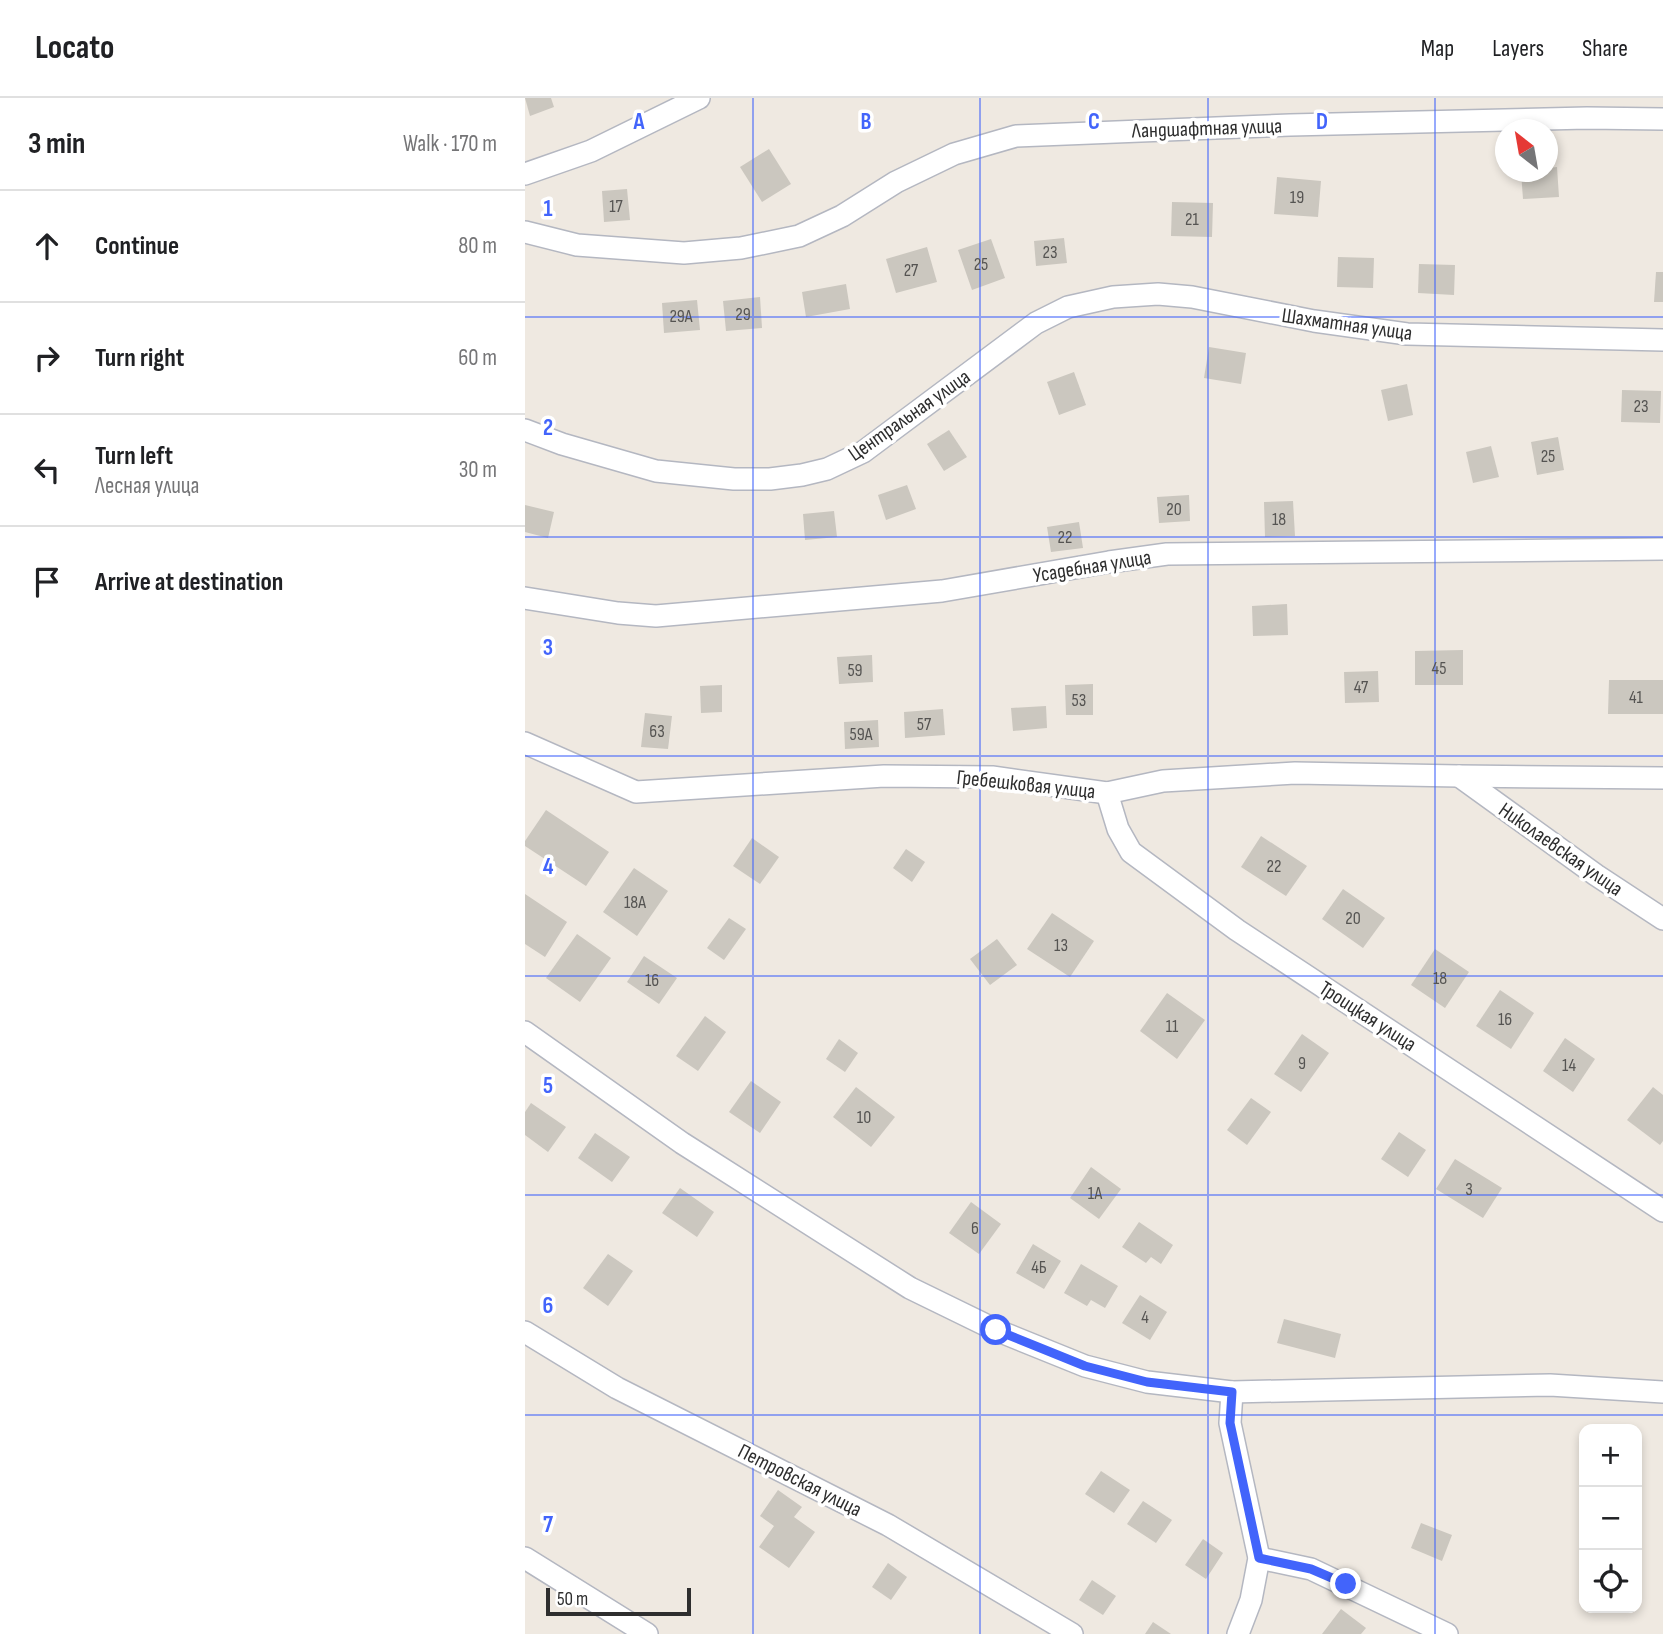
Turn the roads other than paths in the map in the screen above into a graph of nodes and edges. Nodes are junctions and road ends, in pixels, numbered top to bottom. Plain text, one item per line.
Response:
1 (699, 98) edge
2 (1663, 119) edge
3 (525, 174) edge
4 (525, 232) edge
5 (1036, 323) joint
6 (1663, 340) edge
7 (525, 430) edge
8 (1663, 549) edge
9 (525, 598) edge
10 (525, 743) edge
11 (1459, 776) junction
12 (1663, 778) edge
13 (1107, 793) junction
14 (1663, 919) edge
15 (525, 1032) edge
16 (1663, 1211) edge
17 (525, 1332) edge
18 (1232, 1392) junction
19 (1663, 1392) edge
20 (525, 1558) edge
21 (1259, 1558) junction
22 (647, 1634) edge
23 (1072, 1634) edge
24 (1238, 1634) edge
25 (1447, 1634) edge

1 - 3 street
2 - 4 street, Ландшафтная улица
5 - 6 street, Шахматная улица
5 - 7 street, Центральная улица
8 - 9 street, Усадебная улица
10 - 13 street, Гребешковая улица
11 - 12 street, Гребешковая улица
11 - 13 street, Гребешковая улица
11 - 14 street, Николаевская улица
13 - 16 street, Троицкая улица
15 - 18 street
17 - 23 street, Петровская улица
18 - 19 street
18 - 21 street
20 - 22 street
21 - 24 street
21 - 25 street

